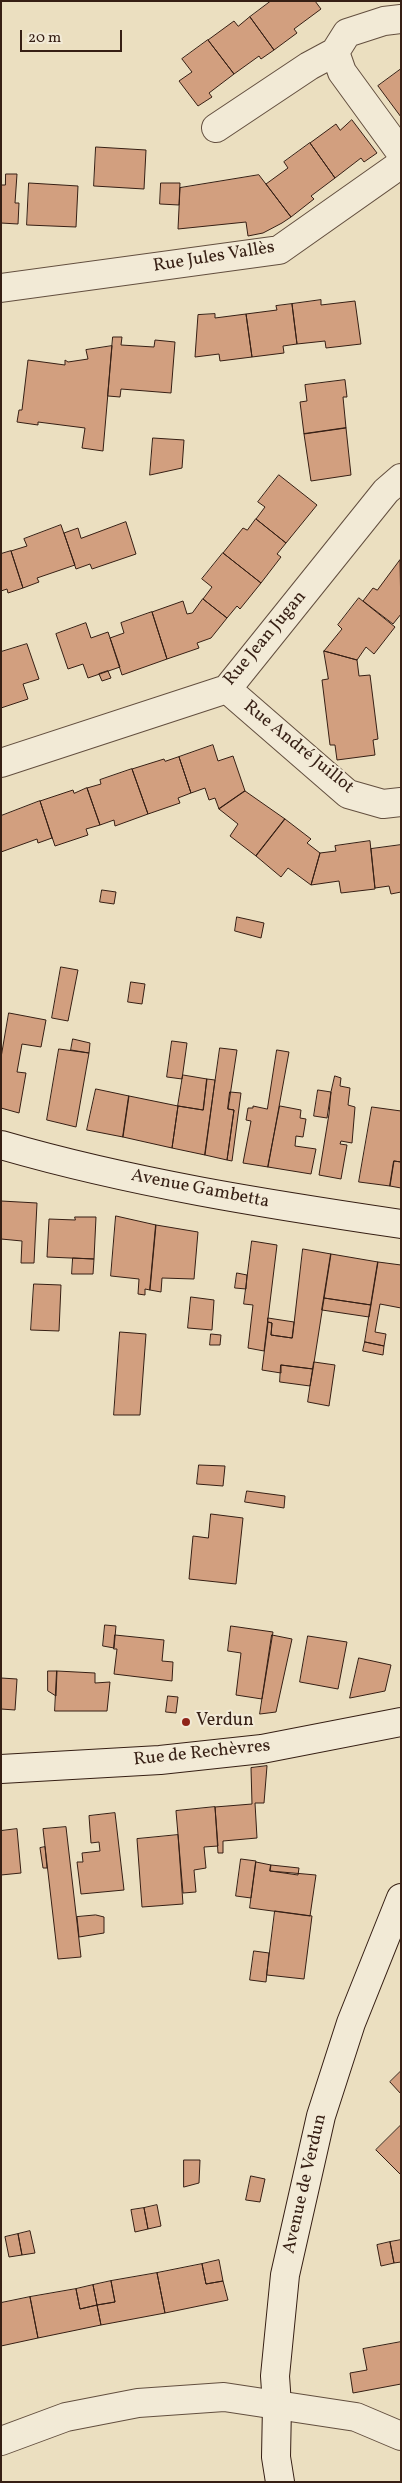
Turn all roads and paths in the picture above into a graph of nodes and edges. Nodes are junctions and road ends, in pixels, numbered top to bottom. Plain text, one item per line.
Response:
1 (401, 19) edge
2 (335, 52) junction
3 (216, 128) dead end
4 (401, 153) edge
5 (401, 164) edge
6 (1, 288) edge
7 (401, 478) edge
8 (227, 689) junction
9 (1, 763) edge
10 (401, 802) edge
11 (1, 1145) edge
12 (401, 1224) edge
13 (401, 1722) edge
14 (1, 1769) edge
15 (401, 1898) edge
16 (277, 2405) junction
17 (401, 2436) edge
18 (1, 2441) edge
19 (280, 2482) edge

1 - 2 street
2 - 3 street
2 - 4 street
5 - 6 street, Rue Jules Vallès
7 - 8 street, Rue Jean Jugan
8 - 9 street, Rue Jean Jugan
8 - 10 street, Rue André Juillot
11 - 12 street, Avenue Gambetta
13 - 14 street, Rue de Rechèvres
15 - 16 street, Avenue de Verdun
16 - 17 street
16 - 18 street
16 - 19 street, Avenue de Verdun

